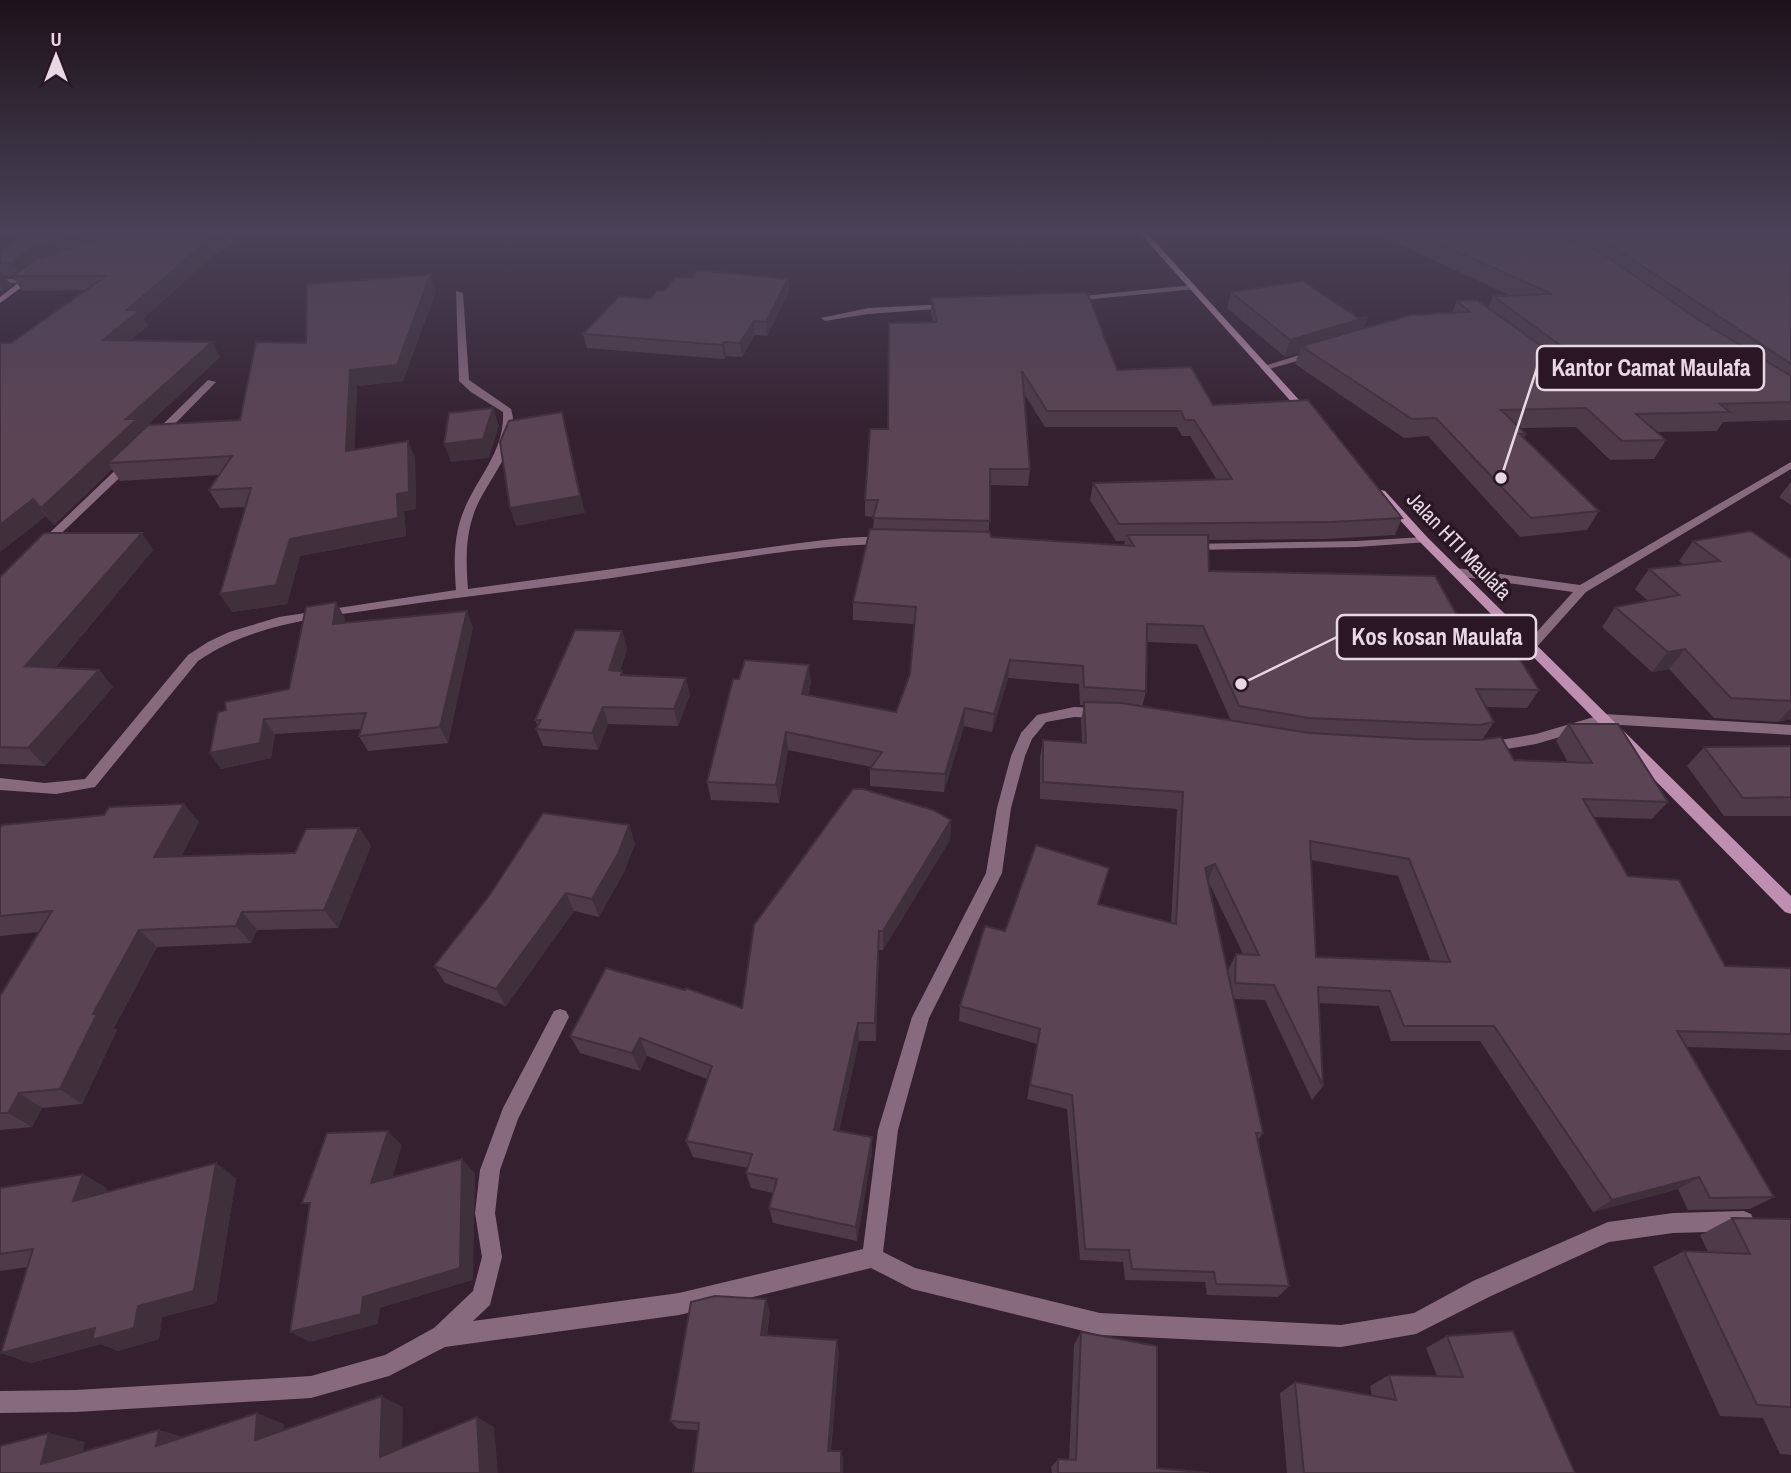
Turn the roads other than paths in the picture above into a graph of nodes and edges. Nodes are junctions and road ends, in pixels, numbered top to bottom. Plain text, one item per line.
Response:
1 (459, 300) edge
2 (1070, 300) edge
3 (1204, 300) edge
4 (1057, 301) edge
5 (962, 306) edge
6 (825, 318) dead end
7 (1332, 348) edge
8 (1266, 367) junction
9 (211, 382) dead end
10 (1317, 425) edge
11 (148, 444) edge
12 (139, 453) edge
13 (1791, 465) edge
14 (1377, 488) edge
15 (1424, 540) junction
16 (900, 541) edge
17 (1171, 548) edge
18 (37, 551) edge
19 (1456, 572) junction
20 (1582, 589) junction
21 (462, 592) junction
22 (1530, 646) junction
23 (1117, 713) edge
24 (1604, 719) junction
25 (1791, 730) edge
26 (1468, 750) edge
27 (0, 784) edge
28 (1791, 907) edge
29 (560, 1017) dead end
30 (1766, 1222) edge
31 (872, 1257) junction
32 (442, 1336) junction
33 (0, 1402) edge

1 - 21 street
2 - 4 street
3 - 8 street
5 - 6 street
7 - 8 street
8 - 10 street
9 - 11 street
12 - 18 street
13 - 20 street
14 - 15 street, Jalan HTI Maulafa
15 - 17 street
15 - 19 street, Jalan HTI Maulafa
16 - 21 street
19 - 20 street
19 - 22 street, Jalan HTI Maulafa
20 - 22 street
21 - 27 street
22 - 24 street, Jalan HTI Maulafa
23 - 31 street
24 - 25 street
24 - 26 street
24 - 28 street, Jalan HTI Maulafa
29 - 32 street
30 - 31 street
31 - 32 street
32 - 33 street

